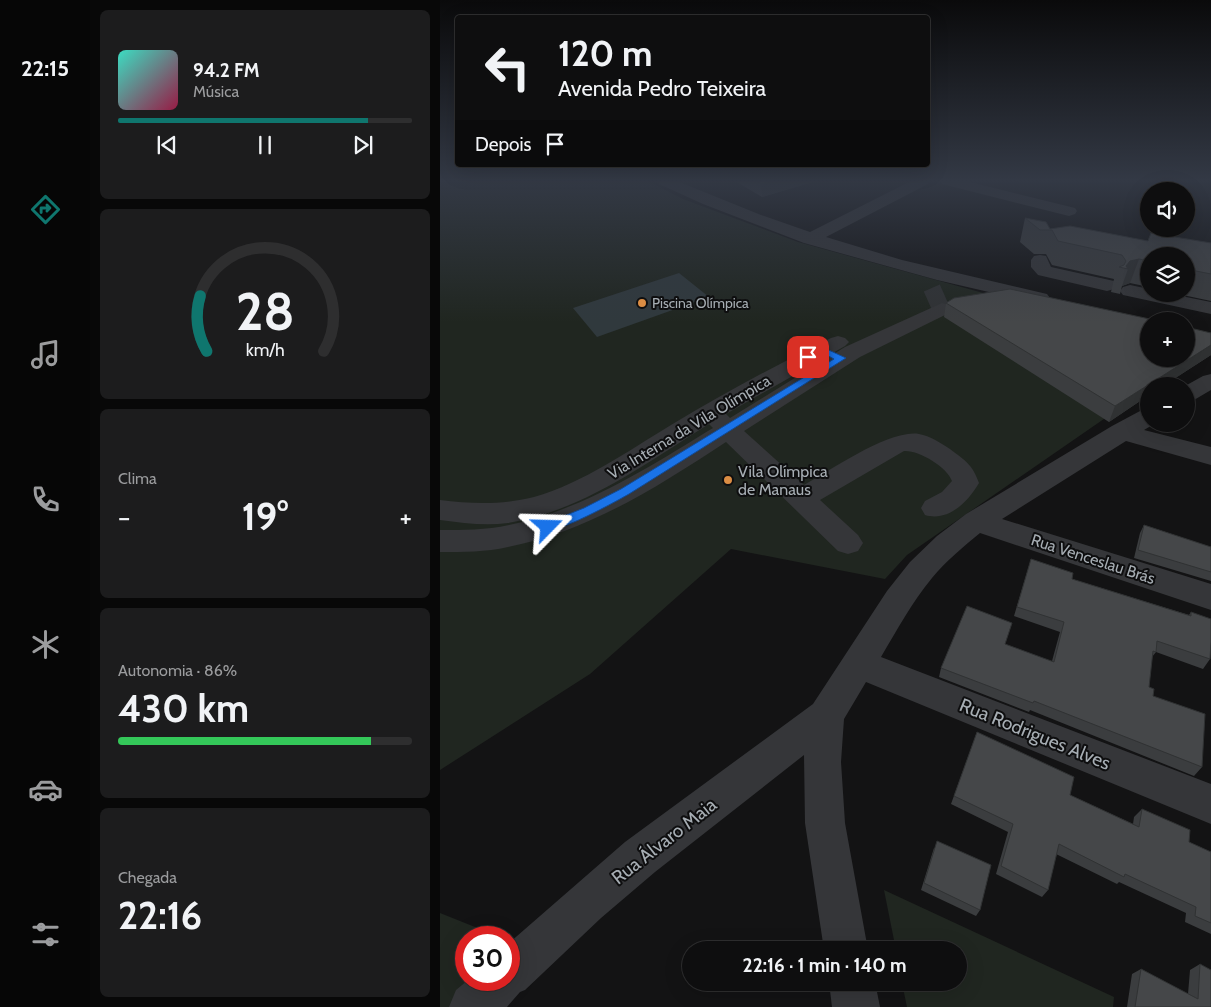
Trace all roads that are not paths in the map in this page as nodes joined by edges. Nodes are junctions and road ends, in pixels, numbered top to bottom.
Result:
1 (782, 228) edge
2 (830, 228) edge
3 (810, 238) junction
4 (1040, 260) dead end
5 (916, 269) junction
6 (1106, 285) dead end
7 (1130, 291) edge
8 (951, 298) junction
9 (1061, 303) edge
10 (1211, 308) edge
11 (1211, 381) edge
12 (1195, 390) edge
13 (720, 421) junction
14 (1140, 421) edge
15 (1121, 432) junction
16 (1211, 456) edge
17 (801, 499) junction
18 (935, 508) dead end
19 (440, 510) edge
20 (976, 521) junction
21 (440, 541) edge
22 (848, 543) dead end
23 (1211, 597) edge
24 (858, 664) junction
25 (826, 716) junction
26 (1211, 804) edge
27 (845, 941) edge
28 (520, 964) edge
29 (490, 991) edge
30 (853, 991) edge
31 (473, 1007) edge
32 (856, 1007) edge

1 - 3 street
2 - 3 street
3 - 5 street
4 - 6 street
5 - 8 street
5 - 8 street
7 - 10 street
8 - 9 street
8 - 13 street, Via Interna da Vila Olímpica
11 - 12 street
13 - 17 street
13 - 19 street, Via Interna da Vila Olímpica
13 - 21 street, Via Interna da Vila Olímpica
14 - 15 street
15 - 16 street
15 - 20 street
17 - 18 street
17 - 22 street
20 - 23 street, Rua Venceslau Brás
20 - 24 street
24 - 25 street
24 - 26 street, Rua Rodrigues Alves
25 - 27 street
25 - 28 street, Rua Álvaro Maia
29 - 31 street
30 - 32 street

